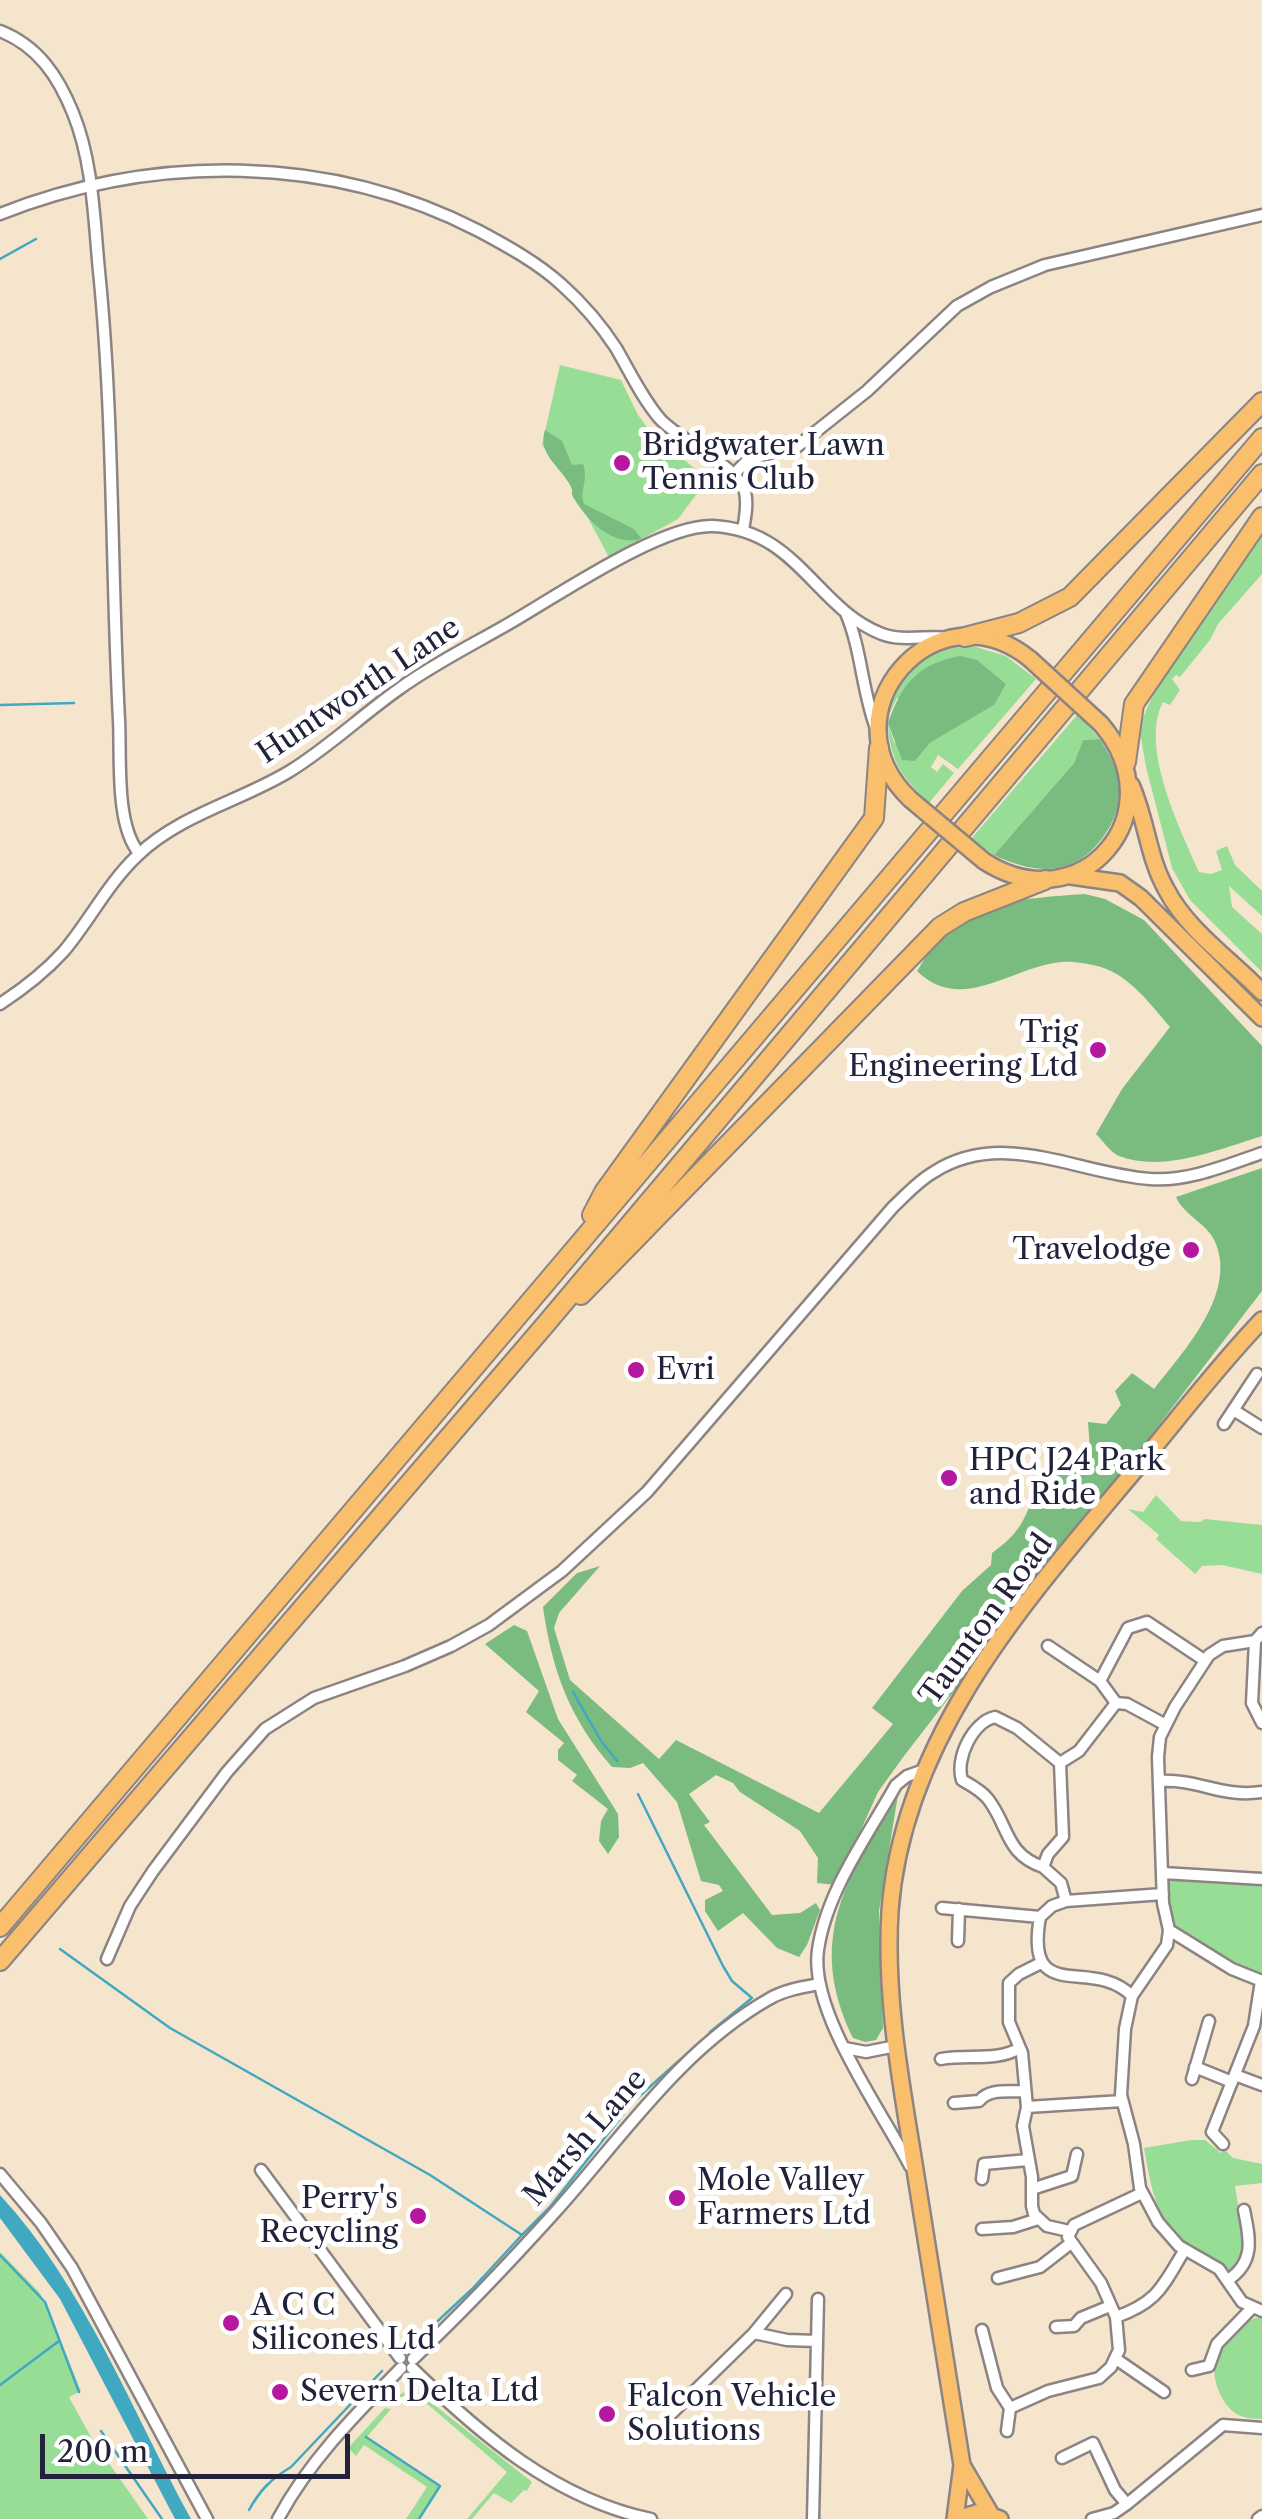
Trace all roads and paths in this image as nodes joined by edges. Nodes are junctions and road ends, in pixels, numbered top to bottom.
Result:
1 (0, 31) edge
2 (90, 186) junction
3 (0, 214) edge
4 (1262, 215) edge
5 (1262, 402) edge
6 (1262, 438) edge
7 (734, 474) junction
8 (1262, 474) edge
9 (1262, 517) edge
10 (743, 530) junction
11 (845, 610) junction
12 (958, 638) junction
13 (878, 740) junction
14 (1128, 772) junction
15 (139, 854) junction
16 (1066, 876) junction
17 (1045, 880) junction
18 (1262, 992) edge
19 (0, 1004) edge
20 (1262, 1018) edge
21 (1262, 1153) edge
22 (572, 1250) junction
23 (1261, 1320) edge
24 (544, 1325) junction
25 (1257, 1374) dead end
26 (1235, 1411) junction
27 (1224, 1424) dead end
28 (1262, 1428) edge
29 (1258, 1637) edge
30 (1048, 1646) dead end
31 (1204, 1660) junction
32 (1100, 1680) junction
33 (1116, 1703) junction
34 (1262, 1723) edge
35 (1164, 1724) junction
36 (1060, 1763) junction
37 (924, 1770) junction
38 (1160, 1781) junction
39 (1262, 1792) edge
40 (1043, 1867) junction
41 (1163, 1873) junction
42 (1262, 1879) edge
43 (1163, 1894) junction
44 (1066, 1901) junction
45 (942, 1908) dead end
46 (960, 1909) junction
47 (1042, 1914) junction
48 (0, 1926) edge
49 (1169, 1930) junction
50 (958, 1941) dead end
51 (107, 1959) dead end
52 (0, 1961) edge
53 (1040, 1963) junction
54 (1262, 1981) edge
55 (820, 1984) junction
56 (1132, 1996) junction
57 (1209, 2021) dead end
58 (896, 2046) junction
59 (845, 2048) junction
60 (1020, 2048) junction
61 (941, 2059) dead end
62 (1233, 2078) junction
63 (1262, 2085) edge
64 (1023, 2092) junction
65 (1122, 2101) junction
66 (954, 2103) dead end
67 (1027, 2107) junction
68 (1223, 2144) dead end
69 (1077, 2154) dead end
70 (1028, 2160) junction
71 (261, 2170) dead end
72 (0, 2174) edge
73 (916, 2177) junction
74 (982, 2178) dead end
75 (1032, 2189) junction
76 (1142, 2194) junction
77 (1244, 2210) dead end
78 (1038, 2218) junction
79 (982, 2229) dead end
80 (1070, 2237) junction
81 (1184, 2251) junction
82 (998, 2278) dead end
83 (1228, 2280) junction
84 (786, 2294) dead end
85 (818, 2300) dead end
86 (1257, 2310) edge
87 (1113, 2312) junction
88 (1056, 2327) dead end
89 (982, 2330) dead end
90 (754, 2333) junction
91 (816, 2341) junction
92 (1116, 2359) junction
93 (406, 2363) junction
94 (1192, 2370) dead end
95 (1164, 2392) dead end
96 (1010, 2408) junction
97 (672, 2413) dead end
98 (1262, 2428) edge
99 (1007, 2431) dead end
100 (1062, 2458) dead end
101 (962, 2465) junction
102 (1127, 2504) junction
103 (995, 2516) edge
104 (207, 2519) edge
105 (278, 2519) edge
106 (651, 2519) edge
107 (813, 2519) edge
108 (956, 2519) edge
109 (1092, 2519) edge

1 - 2 street
2 - 3 street
2 - 7 street
2 - 15 street
4 - 7 street
5 - 12 highway
6 - 22 highway
7 - 10 street
8 - 24 highway
9 - 14 highway
10 - 11 street, Huntworth Lane
10 - 15 street, Huntworth Lane
11 - 12 street, Huntworth Lane
11 - 13 street
12 - 13 main road
12 - 14 main road, bridge
13 - 17 main road, bridge
13 - 22 highway
14 - 16 main road
14 - 18 main road
15 - 19 street, Huntworth Lane
16 - 17 main road
16 - 20 main road
17 - 24 highway
21 - 51 street
22 - 48 highway
23 - 37 main road, Taunton Road
24 - 52 highway
25 - 26 street
26 - 27 street
26 - 28 street
29 - 31 street
29 - 34 street
30 - 32 street
31 - 32 street
31 - 35 street
32 - 33 street
33 - 35 street
33 - 36 street
35 - 38 street
36 - 40 street
36 - 40 street
37 - 55 street, Taunton Road
37 - 58 main road, Taunton Road
38 - 39 street
38 - 41 street
40 - 44 street
41 - 42 street
41 - 43 street
43 - 44 street
43 - 49 street
44 - 47 street
45 - 46 street
46 - 47 street
46 - 50 street
47 - 53 street
49 - 54 street
49 - 56 street
53 - 56 street
53 - 60 street
54 - 62 street
55 - 59 street, Taunton Road
55 - 93 street, Marsh Lane
56 - 65 street
57 - 62 street
58 - 59 street
58 - 73 main road, Taunton Road
59 - 73 street, Taunton Road
60 - 61 street
60 - 64 street
62 - 63 street
62 - 68 street
64 - 66 street
64 - 67 street
65 - 67 street
65 - 76 street
67 - 70 street
69 - 75 street
70 - 74 street
70 - 75 street
71 - 93 street
72 - 104 street
73 - 101 main road, Taunton Road
75 - 78 street
76 - 80 street
76 - 81 street
77 - 83 street
78 - 79 street
78 - 80 street
80 - 82 street
80 - 87 street
81 - 83 street
81 - 87 street
83 - 86 street
84 - 90 street
85 - 91 street
86 - 94 street
87 - 88 street
87 - 92 street
89 - 96 street
90 - 91 street
90 - 97 street
91 - 107 street
92 - 95 street
92 - 96 street
93 - 105 street, Marsh Lane
93 - 106 street
96 - 99 street
98 - 102 street
100 - 102 street
101 - 103 main road, Taunton Road
101 - 108 main road, Taunton Road
102 - 109 street
103 - 108 main road

